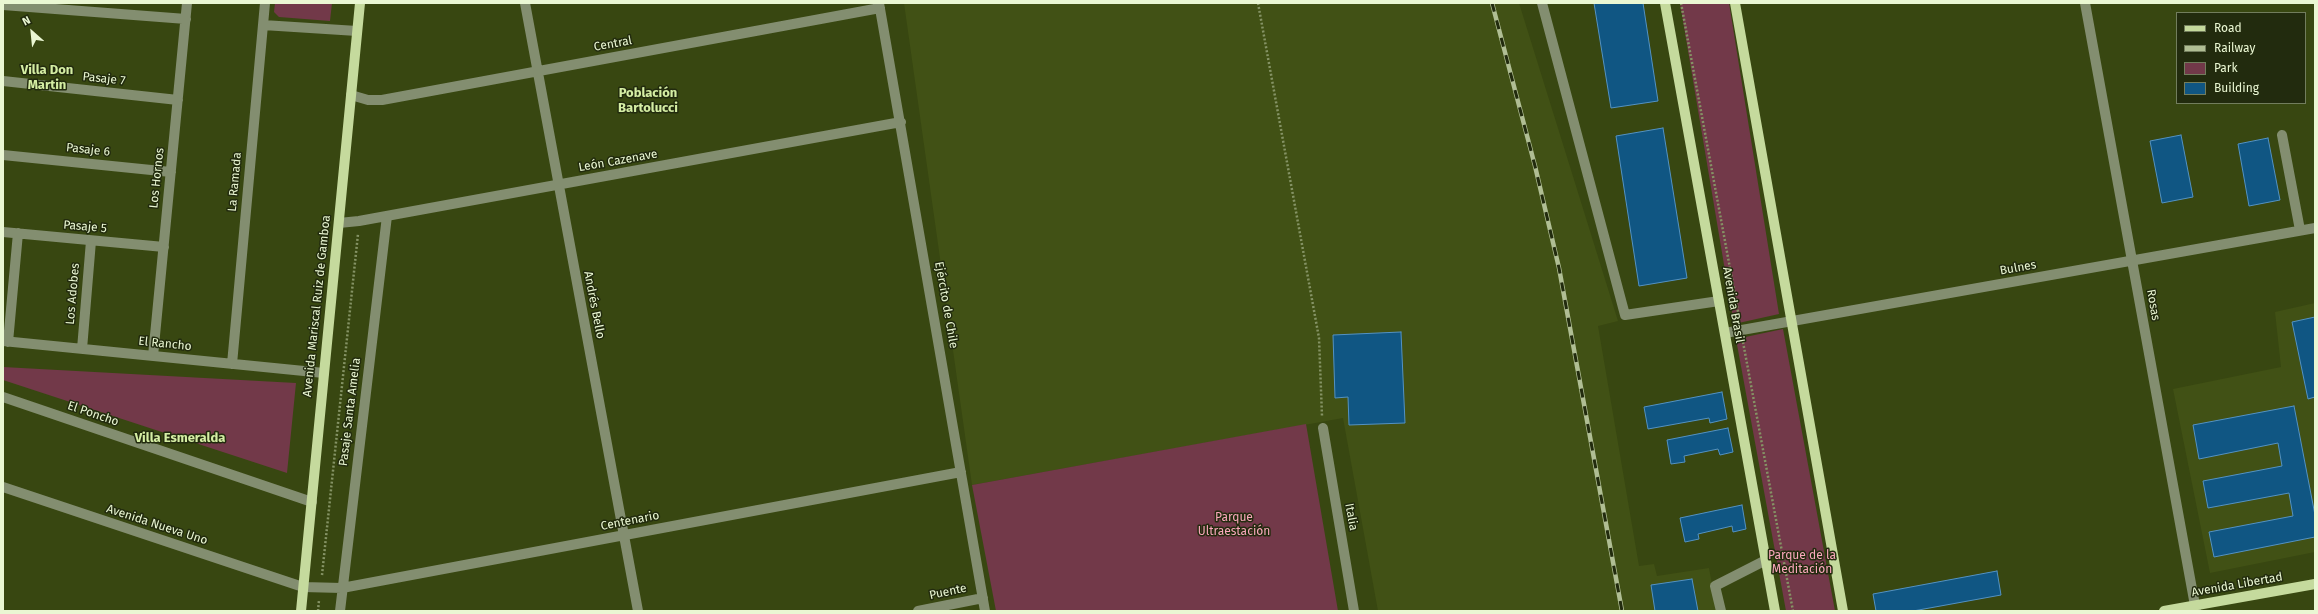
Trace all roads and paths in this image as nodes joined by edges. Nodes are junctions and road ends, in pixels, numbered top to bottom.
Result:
1 (187, 3) edge
2 (265, 3) edge
3 (360, 3) edge
4 (525, 3) edge
5 (1258, 3) edge
6 (1542, 3) edge
7 (1665, 3) edge
8 (1682, 3) edge
9 (1735, 3) edge
10 (2085, 3) edge
11 (3, 5) edge
12 (879, 5) edge
13 (186, 19) junction
14 (263, 25) junction
15 (357, 31) junction
16 (537, 71) junction
17 (3, 81) edge
18 (351, 95) junction
19 (178, 100) junction
20 (901, 122) junction
21 (2282, 135) dead end
22 (3, 155) edge
23 (171, 172) junction
24 (559, 185) junction
25 (387, 216) junction
26 (359, 221) junction
27 (339, 223) junction
28 (2315, 228) edge
29 (2300, 230) junction
30 (3, 232) edge
31 (18, 233) junction
32 (91, 240) junction
33 (164, 247) junction
34 (2132, 260) junction
35 (1719, 301) junction
36 (1792, 321) junction
37 (1741, 330) junction
38 (1725, 333) junction
39 (6, 342) edge
40 (82, 349) junction
41 (153, 356) junction
42 (232, 364) junction
43 (324, 373) junction
44 (3, 397) edge
45 (1323, 428) joint
46 (961, 472) junction
47 (3, 487) edge
48 (312, 502) junction
49 (624, 536) junction
50 (1766, 560) junction
51 (2315, 584) edge
52 (320, 586) junction
53 (303, 587) junction
54 (342, 588) junction
55 (983, 598) junction
56 (2196, 608) edge
57 (301, 611) edge
58 (318, 611) edge
59 (340, 611) edge
60 (638, 611) edge
61 (918, 611) edge
62 (985, 611) edge
63 (1354, 611) edge
64 (1721, 611) edge
65 (1775, 611) edge
66 (1793, 611) edge
67 (1843, 611) edge
68 (2164, 611) edge

1 - 13 street, Los Hornos
2 - 14 street, La Ramada
3 - 15 main road, Avenida Mariscal Ruiz de Gamboa
4 - 16 street, Andrés Bello
5 - 45 path
6 - 35 street
7 - 35 main road, Avenida Brasil
8 - 37 path
9 - 36 main road
10 - 34 street, Rosas
11 - 13 street
12 - 16 street, Central
12 - 20 street, Ejército de Chile
13 - 19 street, Los Hornos
14 - 15 street
14 - 42 street, La Ramada
15 - 18 main road, Avenida Mariscal Ruiz de Gamboa
16 - 18 street, Central
16 - 24 street, Andrés Bello
17 - 19 street, Pasaje 7
18 - 27 main road, Avenida Mariscal Ruiz de Gamboa
19 - 23 street, Los Hornos
20 - 24 street, León Cazenave
20 - 46 street, Ejército de Chile
21 - 29 street
22 - 23 street, Pasaje 6
23 - 33 street, Los Hornos
24 - 25 street, León Cazenave
24 - 49 street, Andrés Bello
25 - 26 street, León Cazenave
25 - 54 street, Pasaje Santa Amelia
26 - 27 street, León Cazenave
26 - 52 path
27 - 43 main road, Avenida Mariscal Ruiz de Gamboa
28 - 29 street, Bulnes
29 - 34 street, Bulnes
30 - 31 street, Pasaje 5
31 - 32 street, Pasaje 5
31 - 39 street
32 - 33 street, Pasaje 5
32 - 40 street, Los Adobes
33 - 41 street, Los Hornos
34 - 36 street, Bulnes
34 - 56 street, Rosas
35 - 38 main road, Avenida Brasil
36 - 37 street, Bulnes
36 - 67 main road
37 - 38 street, Bulnes
37 - 66 path
38 - 50 main road, Avenida Brasil
39 - 40 street, El Rancho
40 - 41 street, El Rancho
41 - 42 street, El Rancho
42 - 43 street, El Rancho
43 - 48 main road, Avenida Mariscal Ruiz de Gamboa
44 - 48 street, El Poncho
45 - 63 street, Italia
46 - 49 street, Centenario
46 - 55 street, Ejército de Chile
47 - 53 street, Avenida Nueva Uno
48 - 53 main road, Avenida Mariscal Ruiz de Gamboa
49 - 54 street, Centenario
49 - 60 street, Andrés Bello
50 - 64 street
50 - 65 main road, Avenida Brasil
51 - 56 main road, Avenida Libertad
52 - 53 street, Centenario
52 - 54 street, Centenario
52 - 58 path
53 - 57 main road, Avenida Mariscal Ruiz de Gamboa
54 - 59 street, Pasaje Santa Amelia
55 - 61 street, Puente
55 - 62 street, Ejército de Chile
56 - 68 main road, Avenida Libertad

